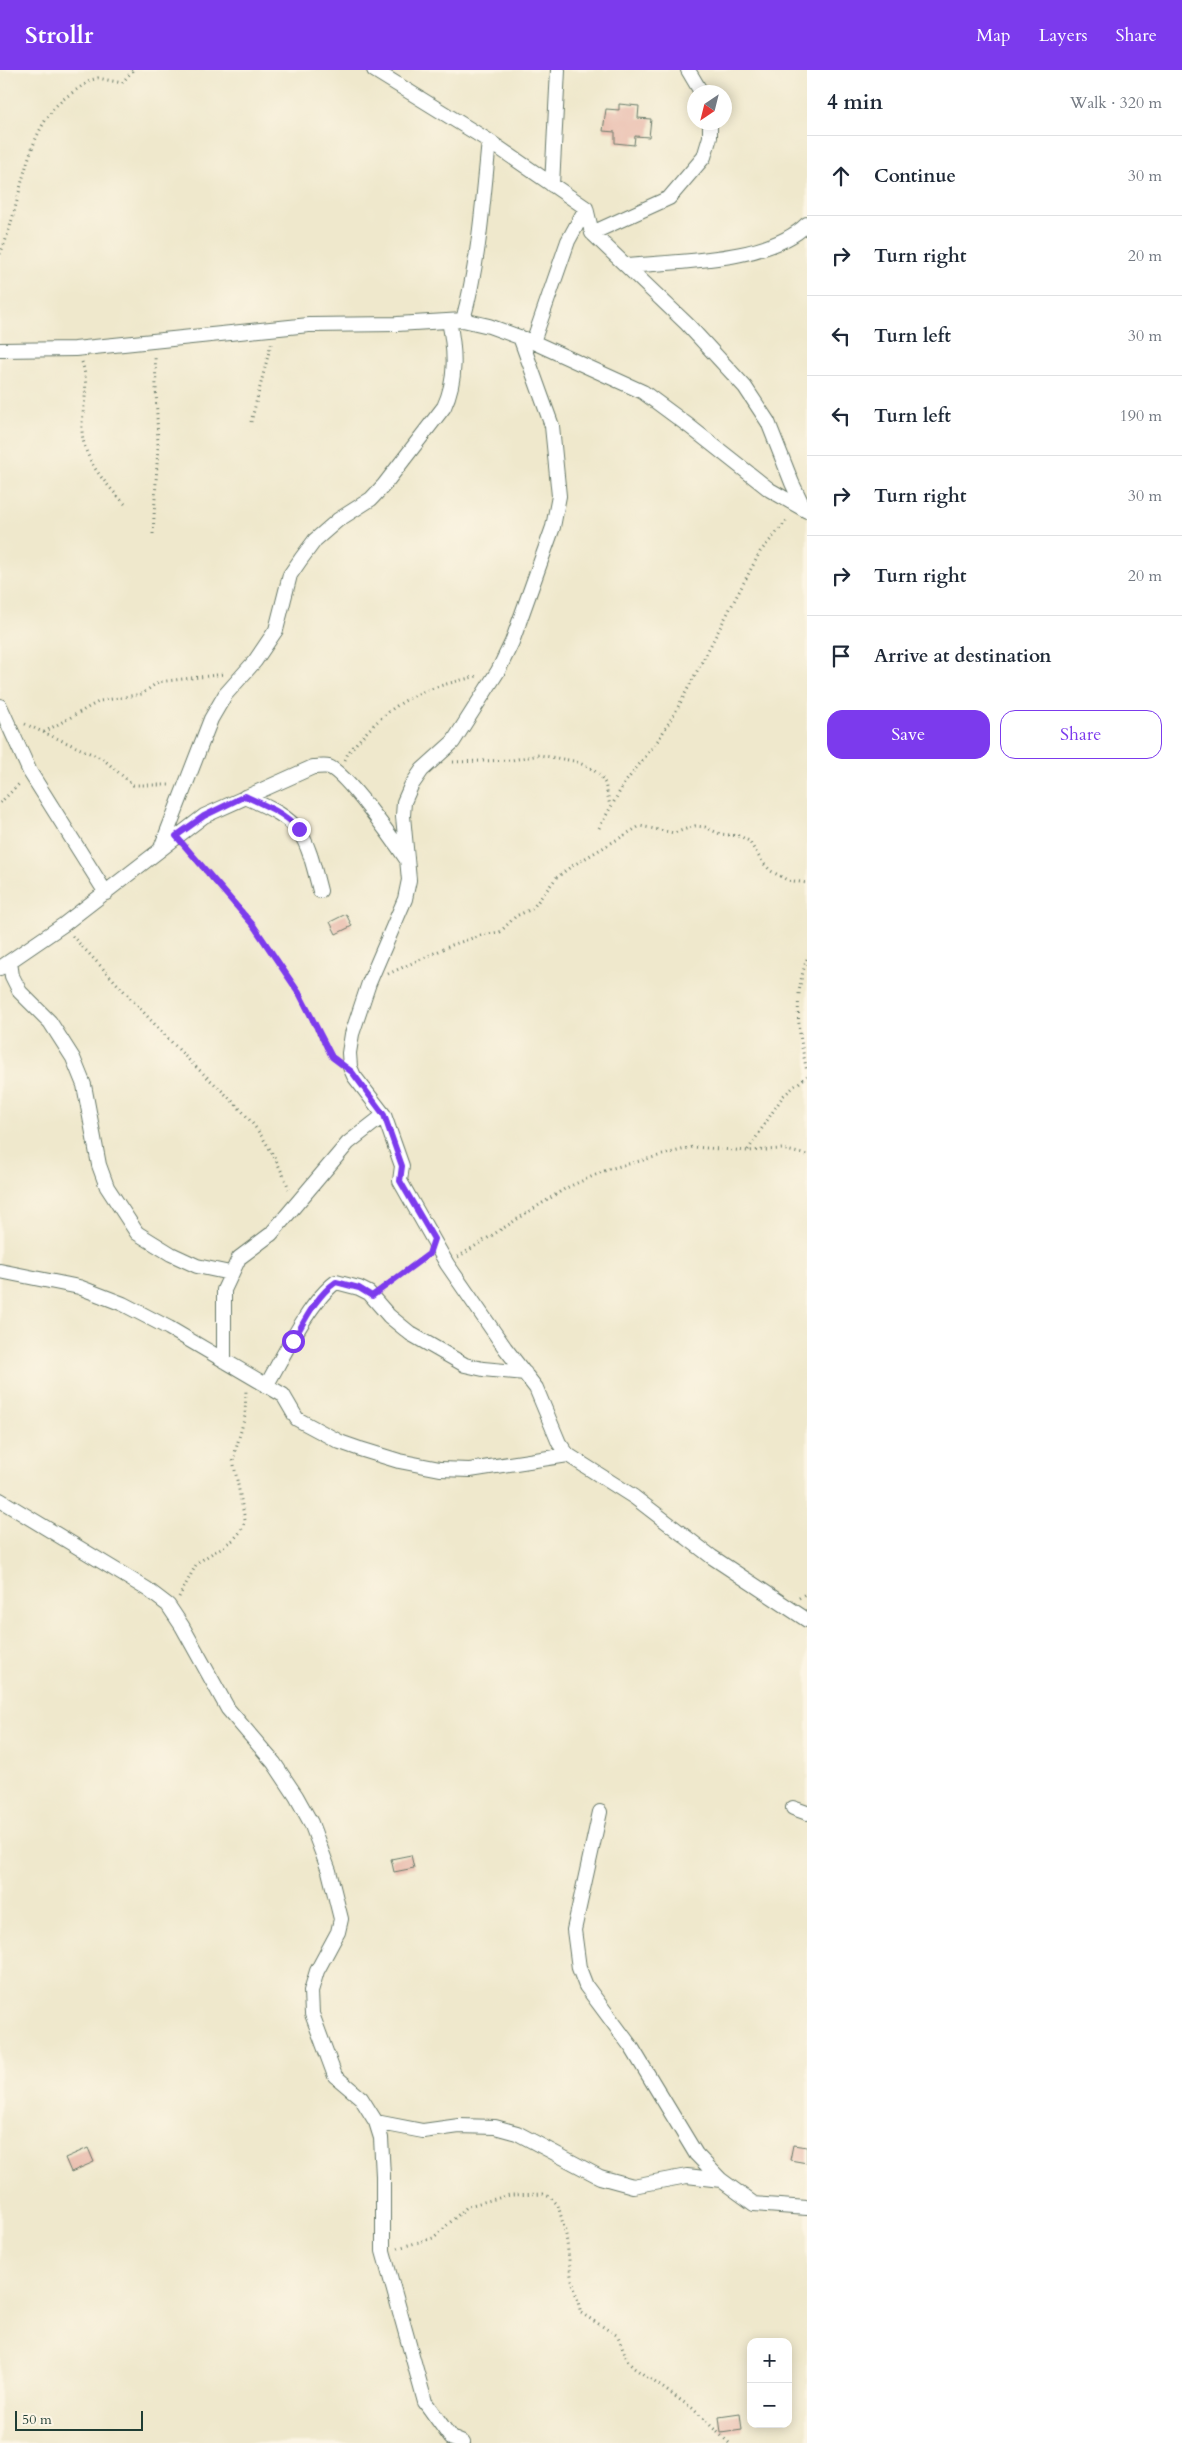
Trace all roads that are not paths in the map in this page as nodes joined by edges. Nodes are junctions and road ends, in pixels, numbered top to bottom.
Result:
1 (374, 70) edge
2 (558, 70) edge
3 (688, 70) edge
4 (697, 85) edge
5 (710, 130) edge
6 (489, 141) junction
7 (552, 185) junction
8 (586, 208) junction
9 (807, 224) edge
10 (592, 233) junction
11 (628, 266) junction
12 (463, 320) junction
13 (449, 321) junction
14 (527, 339) junction
15 (0, 350) edge
16 (805, 509) edge
17 (1, 709) edge
18 (245, 796) junction
19 (161, 848) junction
20 (408, 862) junction
21 (320, 891) dead end
22 (106, 894) junction
23 (5, 965) edge
24 (384, 1115) junction
25 (0, 1271) edge
26 (230, 1273) junction
27 (224, 1361) junction
28 (525, 1373) junction
29 (266, 1386) junction
30 (568, 1455) junction
31 (0, 1500) edge
32 (807, 1620) edge
33 (793, 1808) dead end
34 (600, 1812) dead end
35 (807, 1813) edge
36 (376, 2122) junction
37 (721, 2180) junction
38 (807, 2208) edge
39 (463, 2443) edge

1 - 6 street
2 - 7 street
3 - 4 street
5 - 10 street
6 - 7 street
6 - 12 street
7 - 8 street
8 - 10 street
8 - 14 street
9 - 11 street
10 - 11 street
11 - 16 street
12 - 13 street
12 - 14 street
13 - 15 street
13 - 19 street
14 - 16 street
14 - 20 street
17 - 22 street
18 - 19 street
18 - 20 street
18 - 21 street
19 - 22 street
20 - 24 street
22 - 23 street
23 - 26 street
24 - 26 street
24 - 28 street
25 - 27 street
26 - 27 street
27 - 29 street
28 - 29 street
28 - 30 street
29 - 30 street
30 - 32 street
31 - 36 street
33 - 35 street
34 - 37 street
36 - 37 street
36 - 39 street
37 - 38 street

